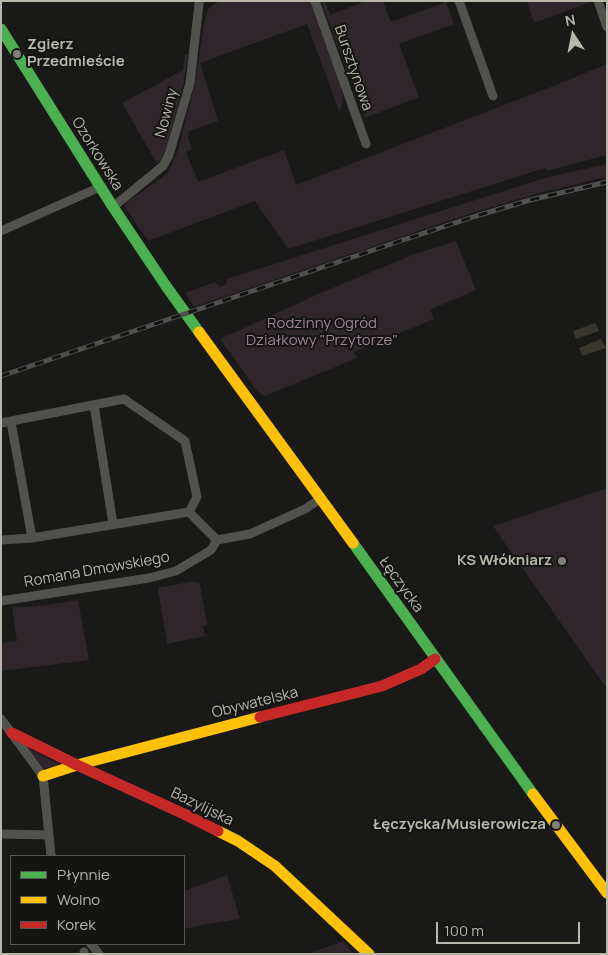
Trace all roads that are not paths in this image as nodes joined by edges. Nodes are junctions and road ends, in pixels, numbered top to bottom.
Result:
1 (315, 1) edge
2 (459, 1) edge
3 (598, 1) edge
4 (202, 2) edge
5 (607, 27) edge
6 (1, 29) edge
7 (493, 96) dead end
8 (366, 144) dead end
9 (100, 187) junction
10 (113, 207) junction
11 (1, 231) edge
12 (171, 294) joint
13 (94, 406) junction
14 (11, 422) junction
15 (1, 424) edge
16 (320, 499) junction
17 (189, 512) junction
18 (113, 524) junction
19 (32, 538) junction
20 (1, 540) edge
21 (217, 540) junction
22 (1, 601) edge
23 (435, 658) junction
24 (1, 719) edge
25 (12, 733) junction
26 (77, 765) junction
27 (43, 776) junction
28 (1, 834) edge
29 (49, 836) junction
30 (51, 855) edge
31 (607, 893) edge
32 (368, 954) edge

1 - 8 street, Bursztynowa
2 - 7 street
3 - 5 street
4 - 10 street, Nowiny
6 - 9 main road, Ozorkowska
9 - 10 main road, Ozorkowska
9 - 11 street
10 - 12 main road, Ozorkowska
12 - 16 main road, Łęczycka
13 - 14 street
13 - 17 street
13 - 18 street
14 - 15 street
14 - 19 street
16 - 21 street
16 - 23 main road, Łęczycka
17 - 18 street
17 - 21 street
18 - 19 street
19 - 20 street
21 - 22 street, Romana Dmowskiego
23 - 26 main road, Obywatelska
23 - 31 main road, Łęczycka
24 - 25 street, Bazylijska
25 - 26 main road, Bazylijska
25 - 27 street
26 - 27 main road, Obywatelska
26 - 32 main road, Bazylijska
27 - 29 street
28 - 29 street
29 - 30 street

